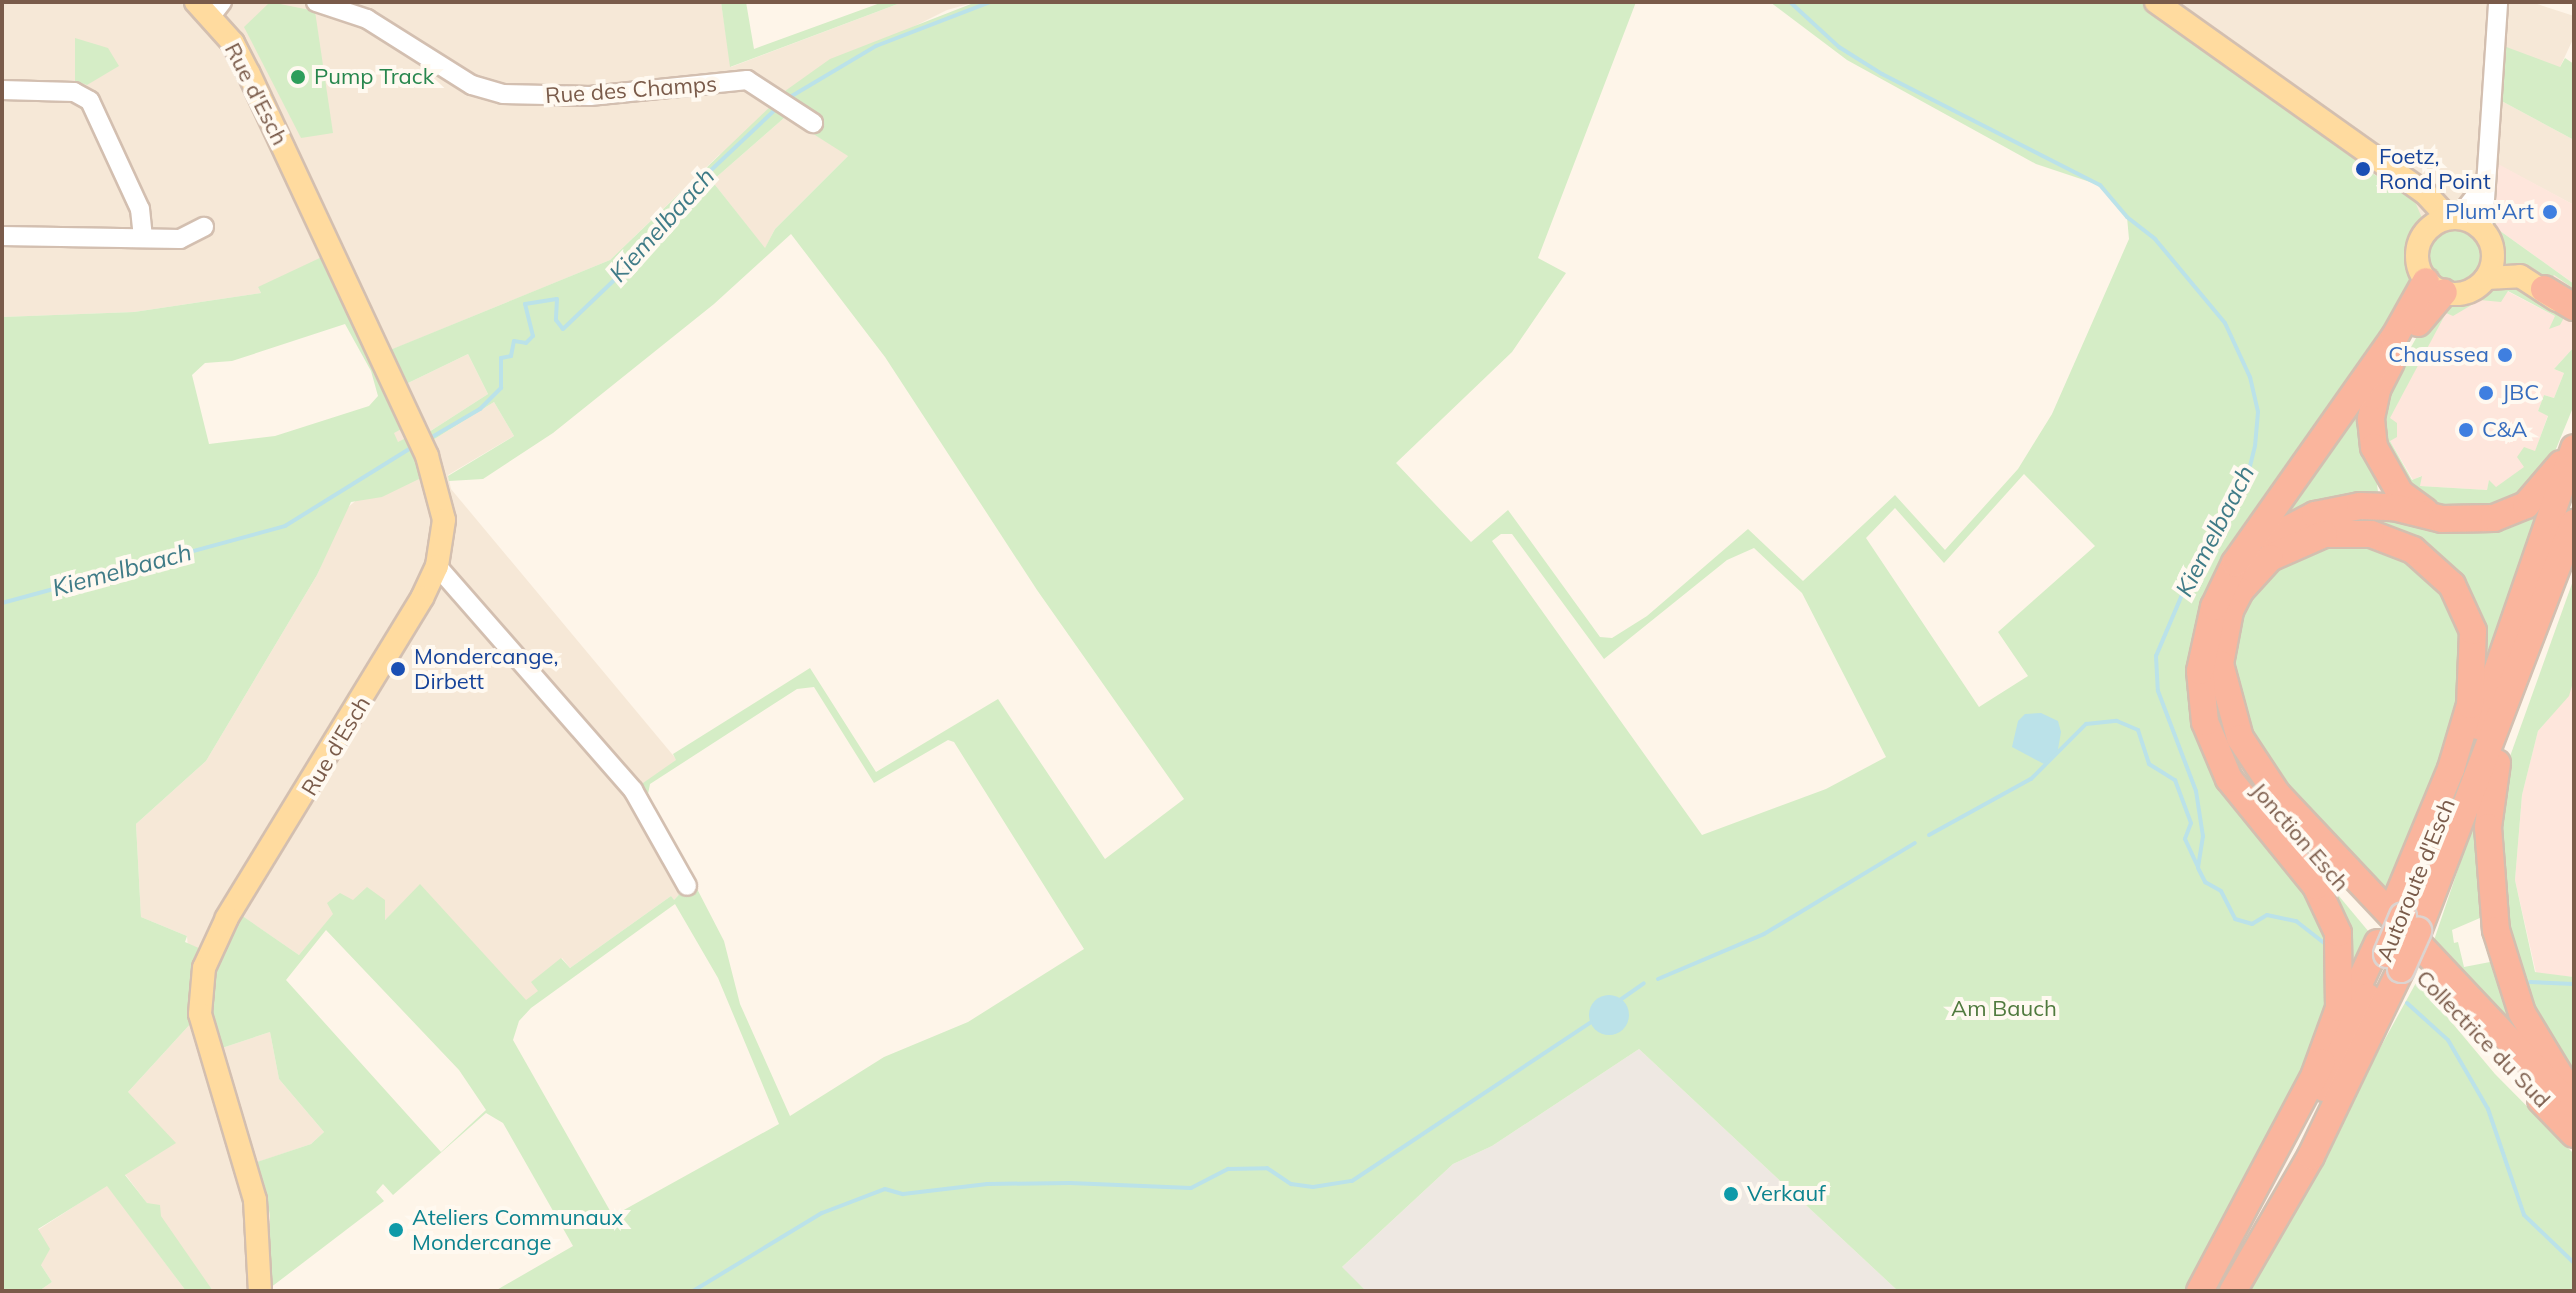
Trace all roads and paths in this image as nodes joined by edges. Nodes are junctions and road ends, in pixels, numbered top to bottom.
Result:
1 (316, 2) edge
2 (2156, 2) edge
3 (2498, 2) edge
4 (210, 7) edge
5 (2, 90) edge
6 (813, 123) dead end
7 (2409, 182) junction
8 (2484, 185) junction
9 (2453, 218) junction
10 (204, 227) dead end
11 (2427, 230) junction
12 (2, 236) edge
13 (143, 238) junction
14 (2488, 240) junction
15 (2486, 278) junction
16 (2435, 287) junction
17 (2544, 289) joint
18 (2574, 297) edge
19 (2574, 310) edge
20 (2574, 439) edge
21 (2574, 448) edge
22 (2442, 519) junction
23 (2574, 523) edge
24 (437, 566) junction
25 (2222, 590) junction
26 (2203, 654) junction
27 (2507, 707) junction
28 (687, 886) dead end
29 (2361, 908) joint
30 (2405, 918) junction
31 (2389, 955) junction
32 (2315, 1074) junction
33 (2574, 1095) edge
34 (2574, 1109) edge
35 (2574, 1134) edge
36 (260, 1291) edge
37 (2200, 1291) edge
38 (2210, 1291) edge
39 (2233, 1291) edge

1 - 6 street, Rue des Champs
2 - 7 main road
3 - 8 street
4 - 24 main road, Rue d'Esch
5 - 13 street
7 - 9 main road
7 - 11 main road
8 - 9 street
8 - 14 street
9 - 11 main road
9 - 14 main road
10 - 13 street
11 - 16 main road
12 - 13 street
14 - 15 main road
14 - 18 main road
15 - 16 main road
15 - 17 main road
16 - 22 highway
16 - 25 highway
17 - 19 highway
20 - 22 highway
21 - 30 highway, Autoroute d'Esch
22 - 25 highway
23 - 27 highway, Autoroute d'Esch
24 - 28 street
24 - 36 main road, Rue d'Esch
25 - 26 highway
26 - 29 highway, Jonction Esch
26 - 32 highway
27 - 30 highway, Autoroute d'Esch
27 - 33 highway
29 - 35 highway, Collectrice du Sud
30 - 31 highway, Autoroute d'Esch, bridge
30 - 34 highway
31 - 32 highway
31 - 38 highway, Autoroute d'Esch
31 - 39 highway, Autoroute d'Esch
32 - 37 highway

